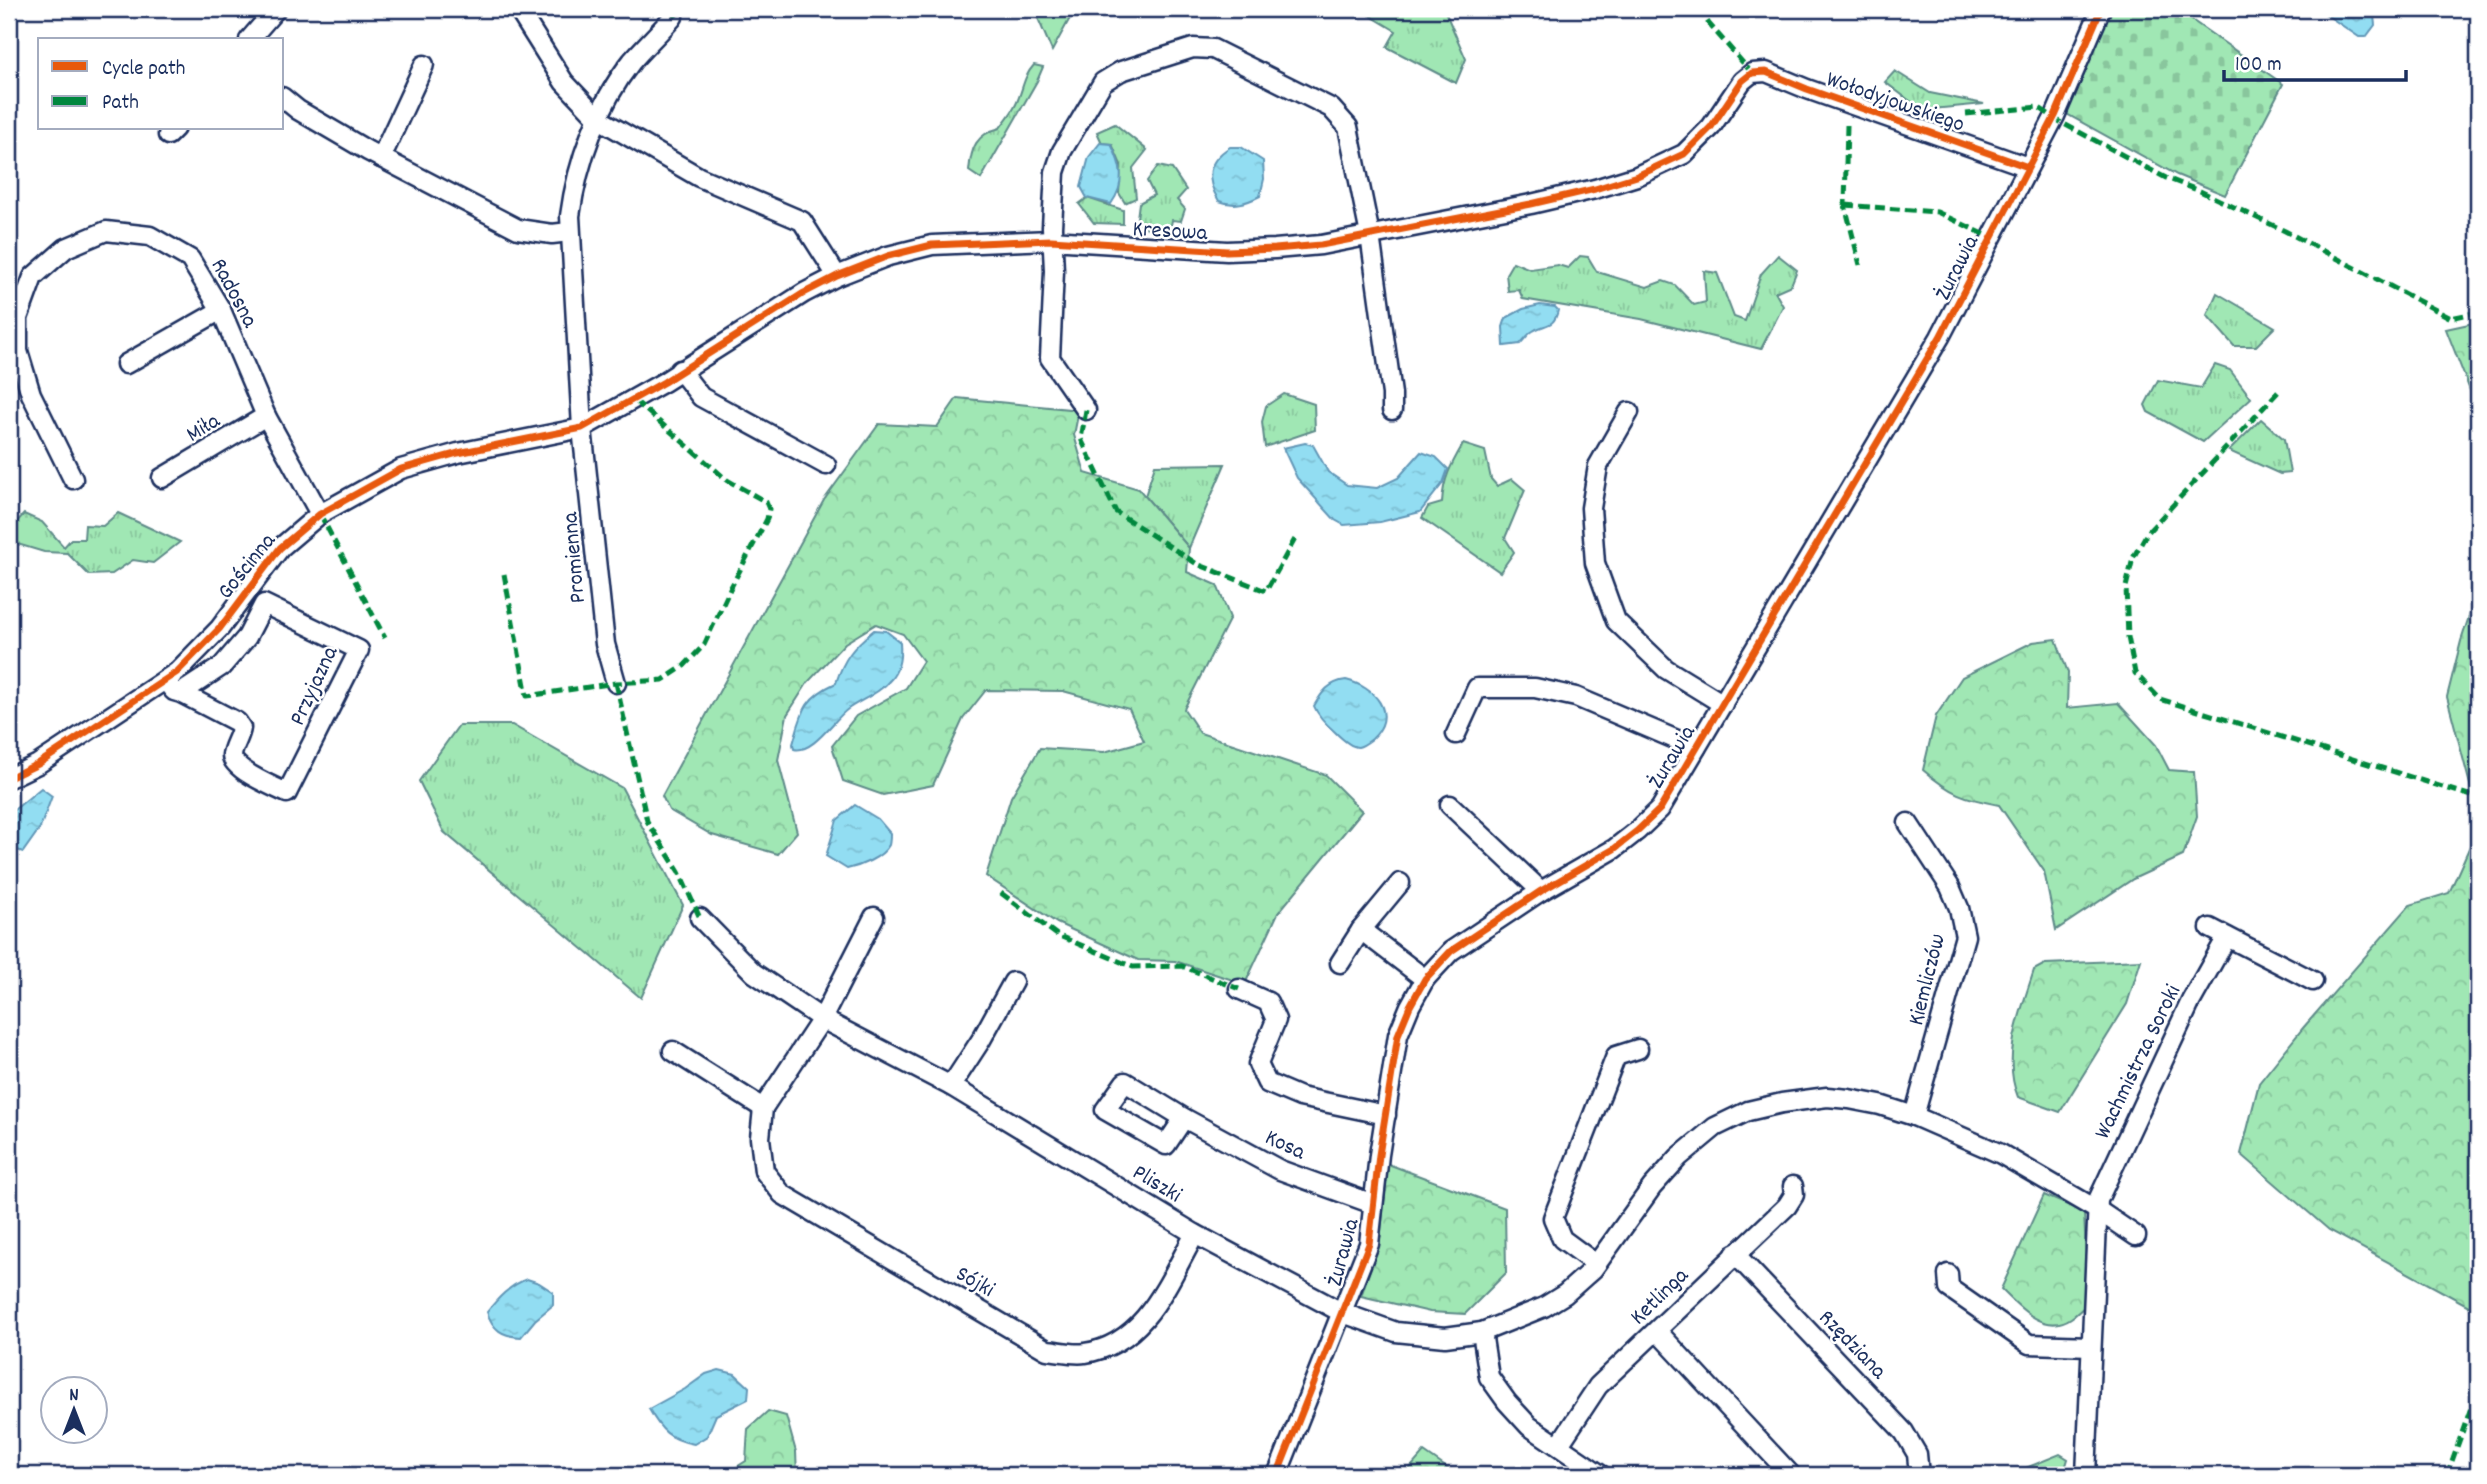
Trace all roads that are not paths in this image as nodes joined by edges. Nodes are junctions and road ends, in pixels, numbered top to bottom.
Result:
1 (276, 9) edge
2 (518, 9) edge
3 (2101, 9) edge
4 (673, 18) dead end
5 (251, 38) edge
6 (424, 65) dead end
7 (1752, 72) joint
8 (284, 99) edge
9 (600, 119) junction
10 (381, 158) junction
11 (2028, 167) junction
12 (569, 232) junction
13 (1370, 235) junction
14 (1051, 240) junction
15 (837, 276) junction
16 (221, 310) junction
17 (126, 364) dead end
18 (680, 370) junction
19 (1086, 410) dead end
20 (1392, 410) dead end
21 (1629, 412) dead end
22 (266, 416) junction
23 (582, 428) junction
24 (827, 465) dead end
25 (162, 478) dead end
26 (73, 480) dead end
27 (320, 514) junction
28 (165, 680) junction
29 (615, 683) dead end
30 (181, 693) junction
31 (1723, 704) junction
32 (1455, 734) dead end
33 (1696, 748) junction
34 (9, 778) edge
35 (1450, 805) dead end
36 (1908, 823) dead end
37 (1400, 883) dead end
38 (1541, 891) junction
39 (874, 917) dead end
40 (700, 918) dead end
41 (2210, 928) dead end
42 (1362, 930) junction
43 (2227, 937) junction
44 (1339, 963) dead end
45 (1425, 979) junction
46 (2313, 981) dead end
47 (1013, 982) dead end
48 (1239, 989) dead end
49 (822, 1019) junction
50 (1638, 1049) dead end
51 (673, 1051) dead end
52 (951, 1086) junction
53 (763, 1108) junction
54 (1386, 1115) junction
55 (1914, 1116) junction
56 (1184, 1118) dead end
57 (1793, 1186) dead end
58 (1373, 1204) junction
59 (2099, 1211) junction
60 (1195, 1234) junction
61 (2136, 1236) dead end
62 (1735, 1254) junction
63 (1596, 1264) junction
64 (1948, 1274) dead end
65 (1343, 1314) junction
66 (1657, 1331) junction
67 (1482, 1332) junction
68 (2091, 1346) junction
69 (1559, 1445) junction
70 (1278, 1475) edge
71 (1601, 1475) edge
72 (1791, 1475) edge
73 (1919, 1475) edge
74 (2086, 1475) edge

1 - 5 street
2 - 9 street
3 - 11 street, Żurawia
4 - 9 street, Promienna
6 - 10 street
7 - 11 street, Wołodyjowskiego
7 - 13 street, Kresowa
8 - 10 street
9 - 12 street, Promienna
9 - 15 street
10 - 12 street
11 - 31 street, Żurawia
12 - 23 street, Promienna
13 - 14 street, Kresowa
13 - 14 street
13 - 20 street
14 - 15 street, Kresowa
14 - 19 street
15 - 18 street, Kresowa
16 - 17 street
16 - 22 street, Radosna
16 - 26 street, Radosna
18 - 23 street, Kresowa
18 - 24 street
21 - 31 street
22 - 25 street, Miła
22 - 27 street, Radosna
23 - 27 street, Gościnna
23 - 29 street, Promienna
27 - 28 street, Gościnna
28 - 30 street, Przyjazna
28 - 34 street, Gościnna
30 - 30 street, Przyjazna
31 - 33 street, Żurawia
32 - 33 street, Żurawia
33 - 38 street, Żurawia
35 - 38 street
36 - 55 street, Kiemliczów
37 - 42 street
38 - 45 street, Żurawia
39 - 49 street, Sójki
40 - 49 street, Pliszki
41 - 43 street
42 - 44 street
42 - 45 street
43 - 46 street
43 - 59 street, Wachmistrza Soroki
45 - 54 street, Żurawia
47 - 52 street
48 - 54 street
49 - 52 street, Pliszki
49 - 53 street, Sójki
50 - 63 street
51 - 53 street
52 - 60 street, Pliszki
53 - 60 street, Sójki
54 - 58 street, Żurawia
55 - 59 street, Pliszki
55 - 63 street, Pliszki
56 - 58 street, Kosa
57 - 62 street, Ketlinga
58 - 65 street, Żurawia
59 - 61 street, Pliszki
59 - 68 street
60 - 65 street, Pliszki
62 - 66 street, Ketlinga
62 - 73 street, Rzędziana
63 - 67 street, Pliszki
64 - 68 street
65 - 67 street, Pliszki
65 - 70 street, Żurawia
66 - 69 street, Ketlinga
66 - 72 street
67 - 69 street
68 - 74 street
69 - 71 street

